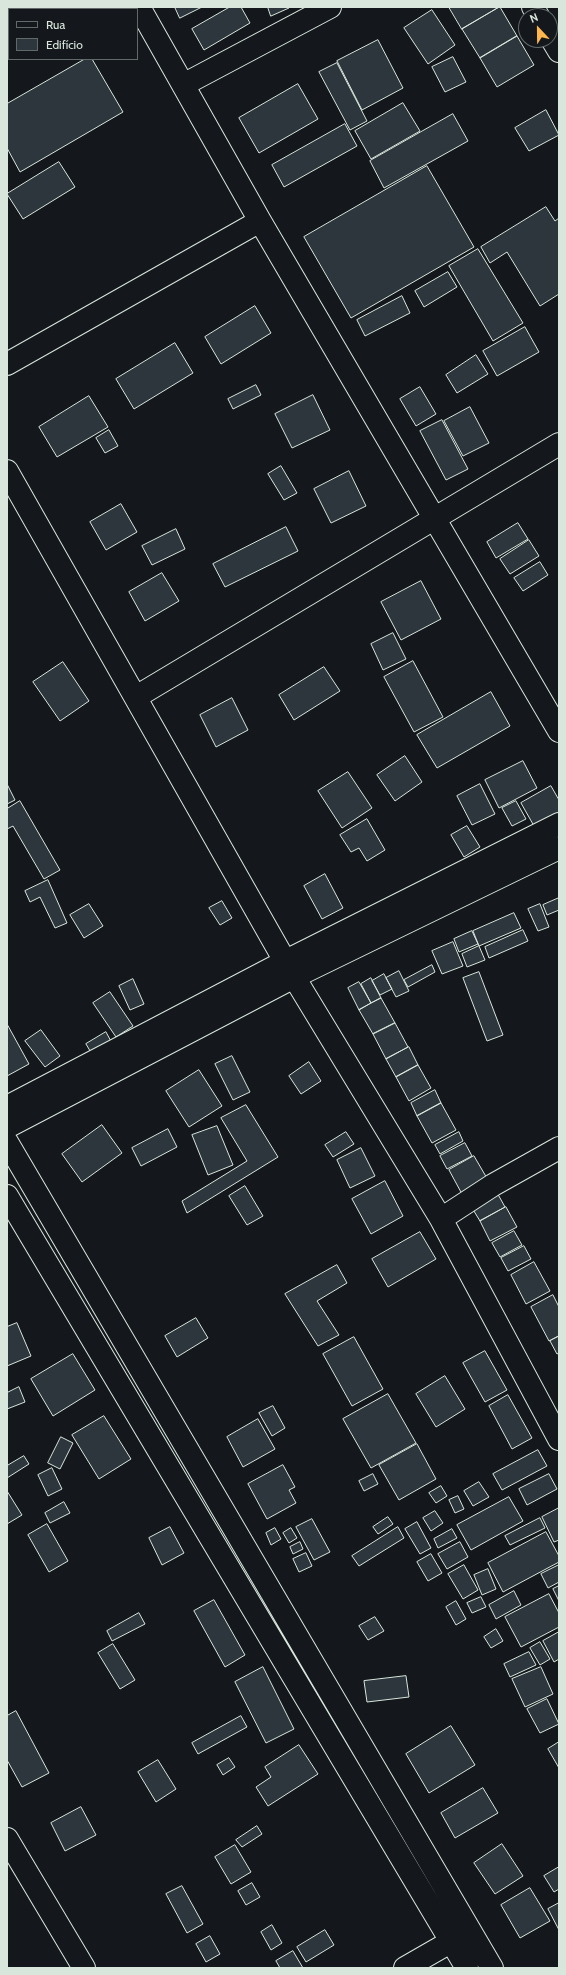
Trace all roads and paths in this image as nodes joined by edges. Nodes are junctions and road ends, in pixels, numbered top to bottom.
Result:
1 (139, 7) edge
2 (330, 7) edge
3 (183, 85) junction
4 (260, 221) junction
5 (7, 364) edge
6 (559, 444) edge
7 (7, 471) edge
8 (433, 519) junction
9 (136, 697) junction
10 (559, 731) edge
11 (559, 824) edge
12 (559, 848) edge
13 (290, 969) junction
14 (7, 1107) edge
15 (7, 1128) edge
16 (7, 1142) edge
17 (559, 1148) edge
18 (7, 1196) edge
19 (441, 1219) junction
20 (559, 1439) edge
21 (7, 1839) edge
22 (452, 1941) junction
23 (84, 1968) edge
24 (405, 1968) edge
25 (467, 1968) edge
26 (492, 1968) edge

1 - 3 street
2 - 3 street
3 - 4 street
4 - 5 street
4 - 8 street
6 - 8 street
7 - 9 street
8 - 9 street
8 - 10 street
9 - 13 street
11 - 13 street
12 - 13 street
13 - 14 street
13 - 15 street
13 - 19 street
16 - 26 street
17 - 19 street
18 - 22 street
19 - 20 street
21 - 23 street
22 - 24 street
22 - 25 street

